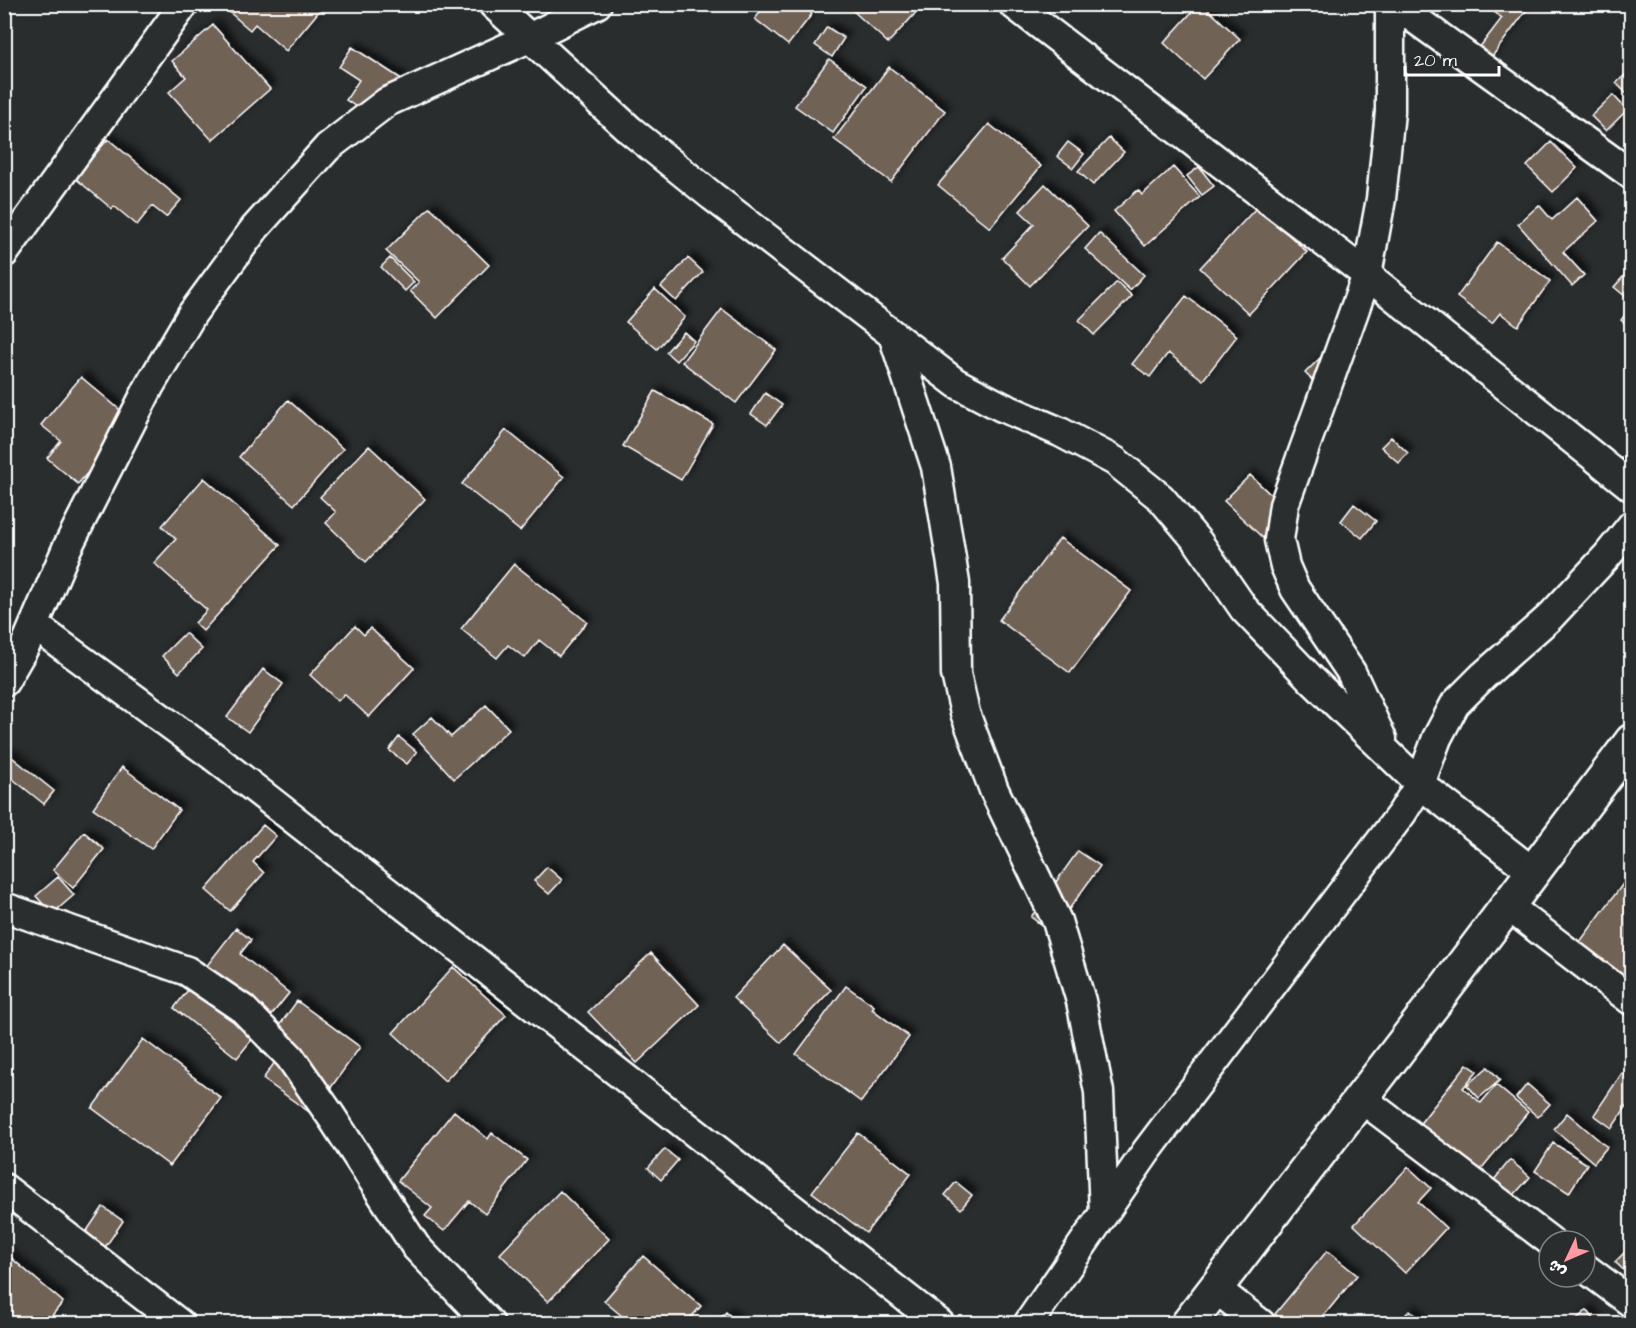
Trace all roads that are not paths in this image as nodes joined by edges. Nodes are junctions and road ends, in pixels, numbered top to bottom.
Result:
1 (184, 4) edge
2 (493, 4) edge
3 (597, 4) edge
4 (1013, 4) edge
5 (1392, 4) edge
6 (529, 38) junction
7 (1632, 175) edge
8 (4, 253) edge
9 (1367, 275) junction
10 (893, 335) junction
11 (1632, 487) edge
12 (1632, 525) edge
13 (34, 625) junction
14 (4, 682) edge
15 (1632, 741) edge
16 (1390, 756) junction
17 (1420, 784) junction
18 (1533, 872) junction
19 (1508, 906) junction
20 (4, 907) edge
21 (1632, 1001) edge
22 (1361, 1098) junction
23 (4, 1188) edge
24 (1104, 1213) junction
25 (1537, 1231) edge
26 (1597, 1277) edge
27 (1215, 1288) junction
28 (1632, 1303) edge
29 (180, 1323) edge
30 (490, 1323) edge
31 (940, 1323) edge
32 (1028, 1323) edge
33 (1188, 1323) edge
34 (1260, 1323) edge

1 - 8 street
2 - 6 street
3 - 6 street
4 - 9 street
5 - 7 street
5 - 9 street
6 - 10 street
6 - 13 street
9 - 11 street
9 - 16 street
10 - 16 street
10 - 24 street
12 - 17 street
13 - 14 street
13 - 31 street
15 - 18 street
16 - 17 street
17 - 18 street
17 - 24 street
18 - 19 street
19 - 21 street
19 - 22 street
20 - 30 street
22 - 25 street
22 - 27 street
23 - 29 street
24 - 32 street
26 - 28 street
27 - 33 street
27 - 34 street

